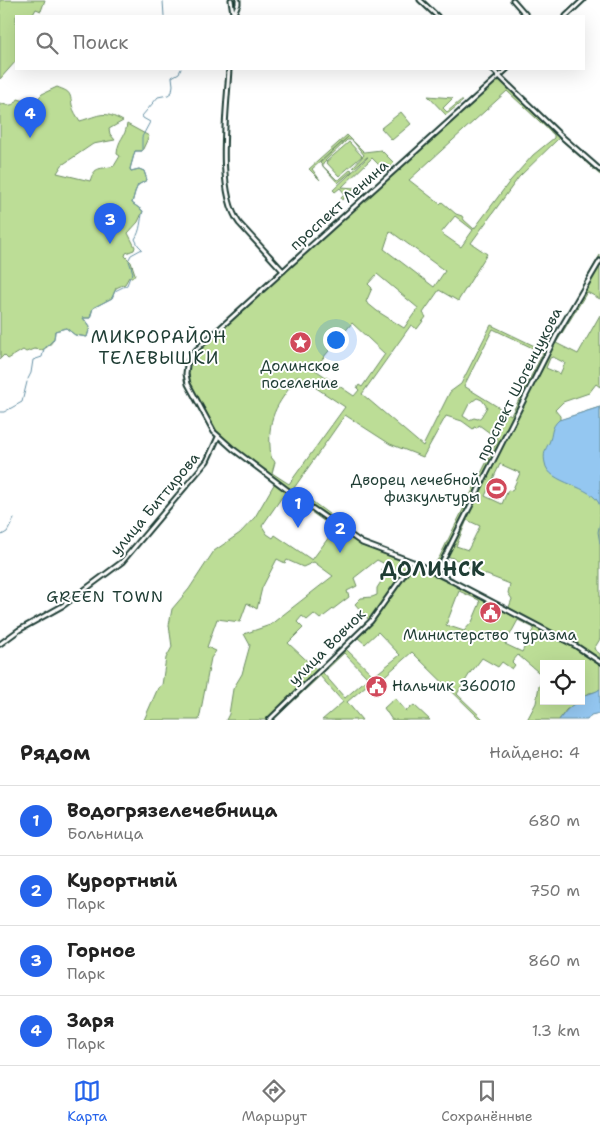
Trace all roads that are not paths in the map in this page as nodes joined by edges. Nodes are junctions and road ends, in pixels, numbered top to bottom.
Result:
1 (230, 0) edge
2 (238, 0) edge
3 (420, 0) edge
4 (513, 0) edge
5 (583, 0) edge
6 (231, 7) junction
7 (236, 7) junction
8 (233, 15) edge
9 (233, 15) edge
10 (436, 15) edge
11 (526, 15) edge
12 (567, 15) edge
13 (229, 70) edge
14 (493, 70) edge
15 (507, 70) edge
16 (500, 76) junction
17 (600, 170) edge
18 (600, 262) edge
19 (283, 271) junction
20 (218, 437) junction
21 (413, 562) junction
22 (436, 574) junction
23 (0, 644) edge
24 (600, 662) edge
25 (269, 720) edge

1 - 6 street
2 - 7 street
3 - 10 street
4 - 11 street
5 - 12 street
6 - 7 street
6 - 8 street
7 - 9 street
13 - 19 street
14 - 16 street
15 - 16 street, проспект Ленина
16 - 17 street
16 - 19 street, проспект Ленина
18 - 22 street, проспект Шогенцукова
19 - 20 street, проспект Ленина
20 - 21 street
20 - 23 street, улица Биттирова
21 - 22 street
21 - 25 street, улица Вовчок
22 - 24 street

